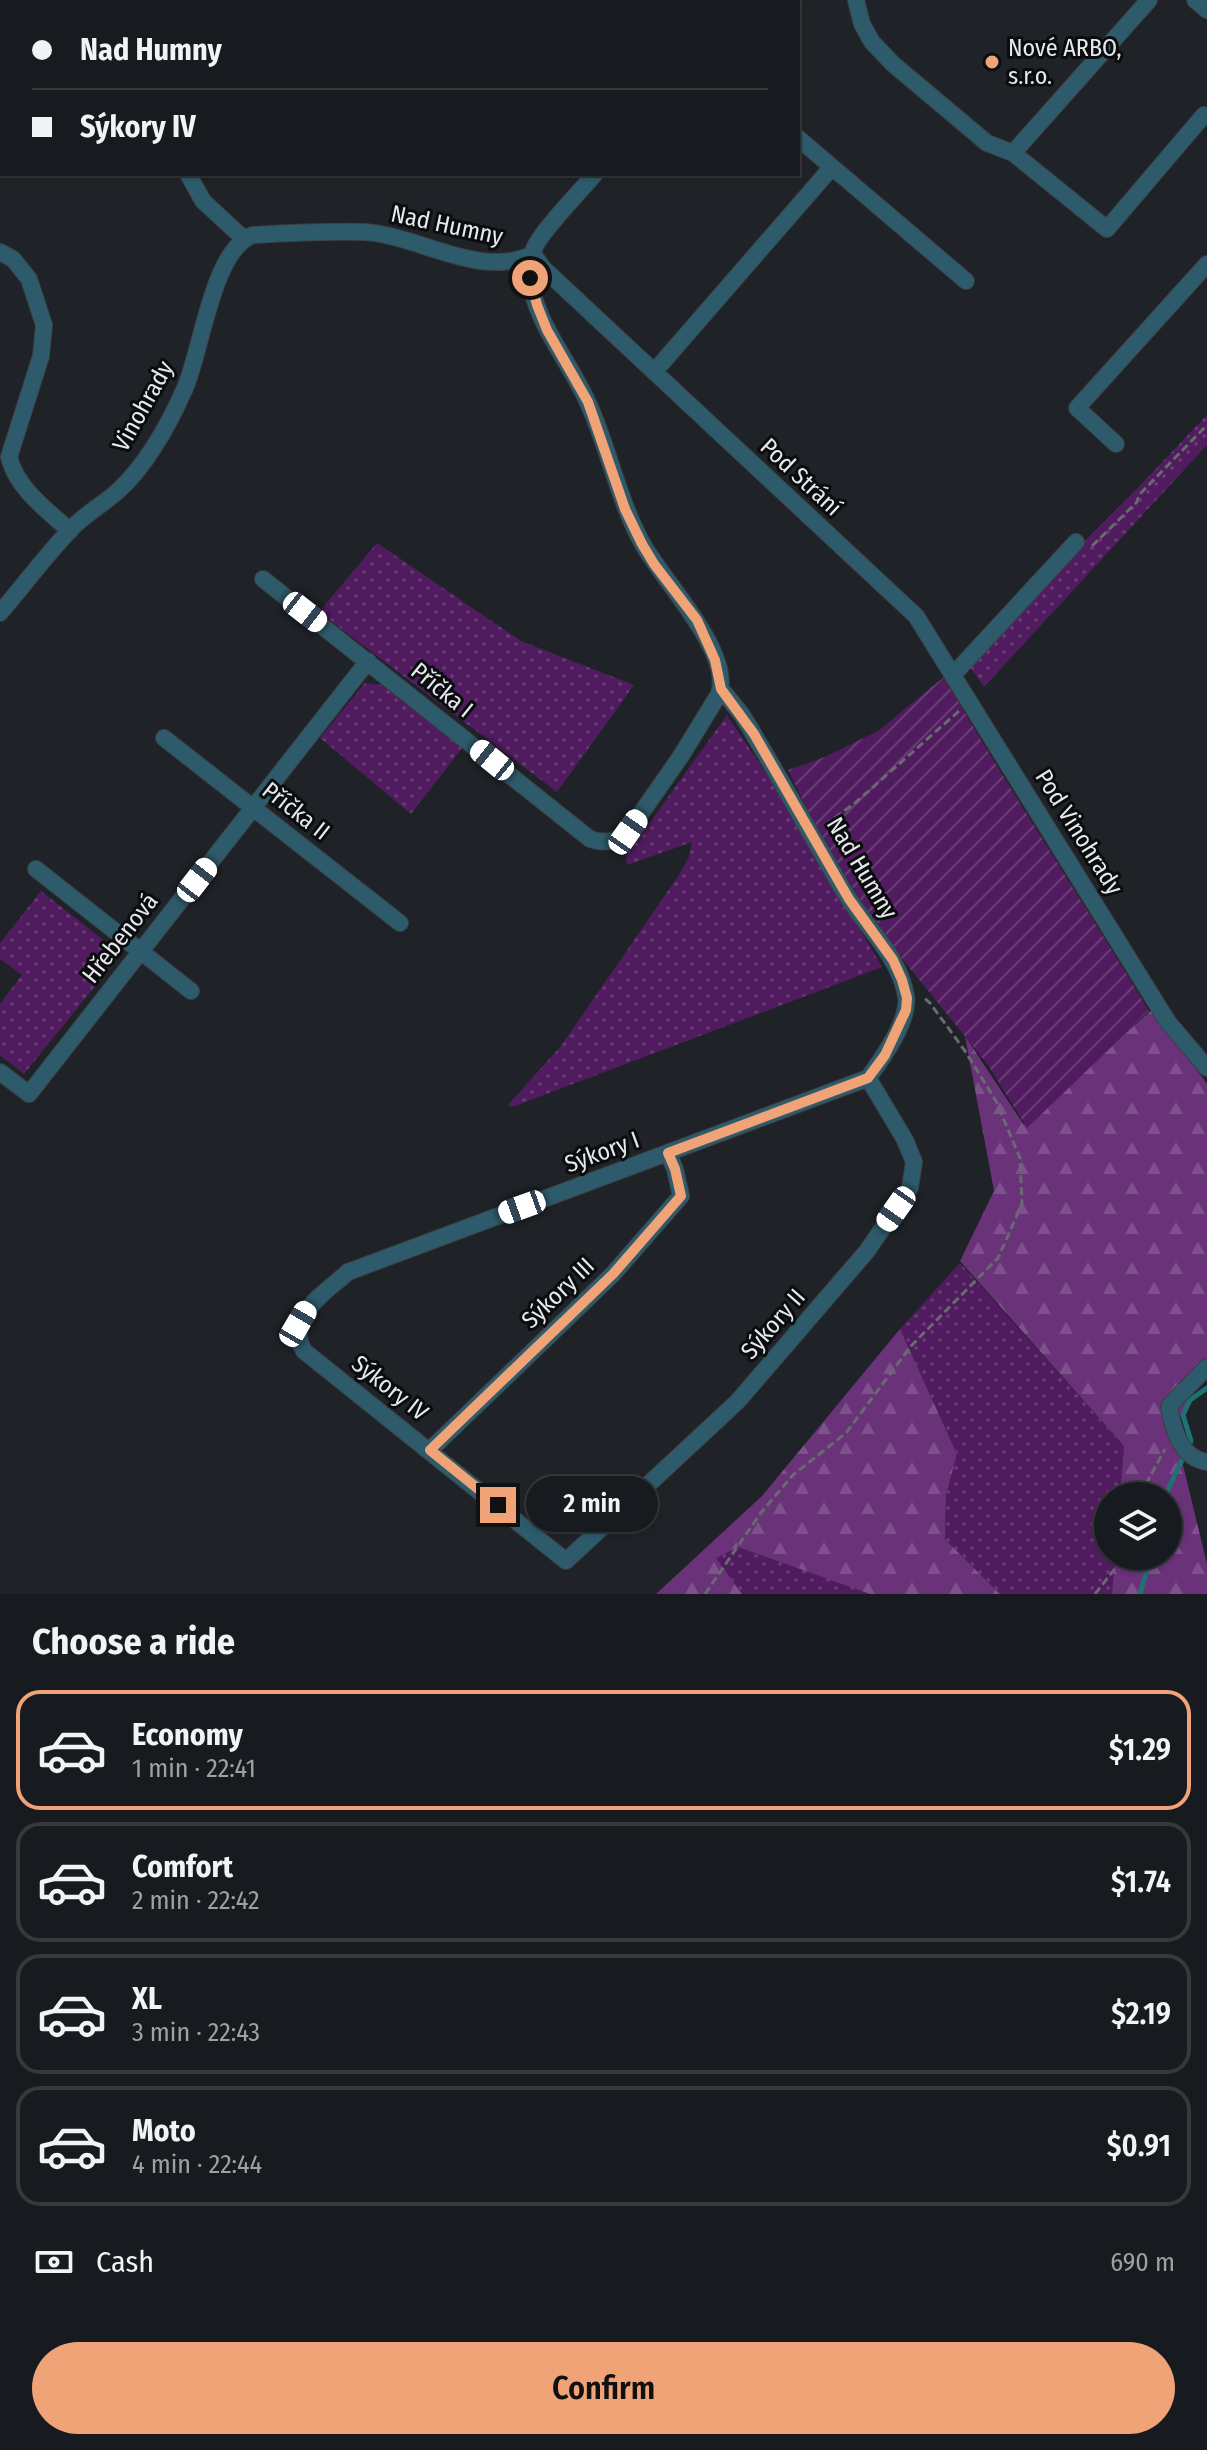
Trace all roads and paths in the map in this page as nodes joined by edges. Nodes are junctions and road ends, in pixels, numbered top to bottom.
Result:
1 (856, 0) edge
2 (1149, 0) edge
3 (1195, 0) edge
4 (1207, 10) edge
5 (1204, 115) dead end
6 (800, 140) edge
7 (1013, 153) junction
8 (832, 167) junction
9 (189, 176) edge
10 (593, 176) edge
11 (243, 238) junction
12 (0, 252) edge
13 (533, 254) junction
14 (1207, 264) edge
15 (966, 281) dead end
16 (654, 372) junction
17 (1116, 444) dead end
18 (70, 531) junction
19 (1076, 542) dead end
20 (263, 579) dead end
21 (0, 613) edge
22 (916, 616) joint
23 (368, 661) junction
24 (953, 675) junction
25 (721, 689) junction
26 (970, 702) junction
27 (164, 738) dead end
28 (253, 808) junction
29 (810, 831) junction
30 (36, 869) dead end
31 (400, 923) dead end
32 (140, 951) junction
33 (902, 980) junction
34 (191, 991) dead end
35 (1207, 1068) edge
36 (0, 1072) edge
37 (868, 1078) junction
38 (668, 1153) junction
39 (298, 1341) joint
40 (1207, 1367) edge
41 (1177, 1438) junction
42 (430, 1450) junction
43 (1202, 1461) edge
44 (1147, 1482) edge
45 (566, 1561) joint
46 (1114, 1570) edge
47 (705, 1594) edge
48 (1095, 1594) edge

1 - 7 street
2 - 7 street
3 - 4 street
5 - 7 street
6 - 8 street
8 - 15 street
8 - 16 street
9 - 11 street
10 - 13 street
11 - 13 street, Nad Humny
11 - 18 street, Vinohrady
12 - 18 street
13 - 16 street, Pod Strání
13 - 25 street, Nad Humny
14 - 17 street
16 - 22 street, Pod Strání
18 - 21 street, Vinohrady
19 - 24 street
20 - 23 street, Příčka I
22 - 24 street, Pod Vinohrady
23 - 25 street, Příčka I
23 - 28 street, Hřebenová
24 - 26 street, Pod Vinohrady
25 - 29 street, Nad Humny
26 - 29 path
26 - 35 street, Pod Vinohrady
27 - 28 street, Příčka II
28 - 31 street, Příčka II
28 - 32 street, Hřebenová
29 - 33 street, Nad Humny
30 - 32 street
32 - 34 street
32 - 36 street, Hřebenová
33 - 37 street, Nad Humny
33 - 47 path
37 - 38 street, Sýkory I
37 - 45 street, Sýkory II
38 - 39 street, Sýkory I
38 - 42 street, Sýkory III
39 - 42 street, Sýkory IV
40 - 41 street
41 - 43 street
41 - 44 path
42 - 45 street, Sýkory IV
46 - 48 path

